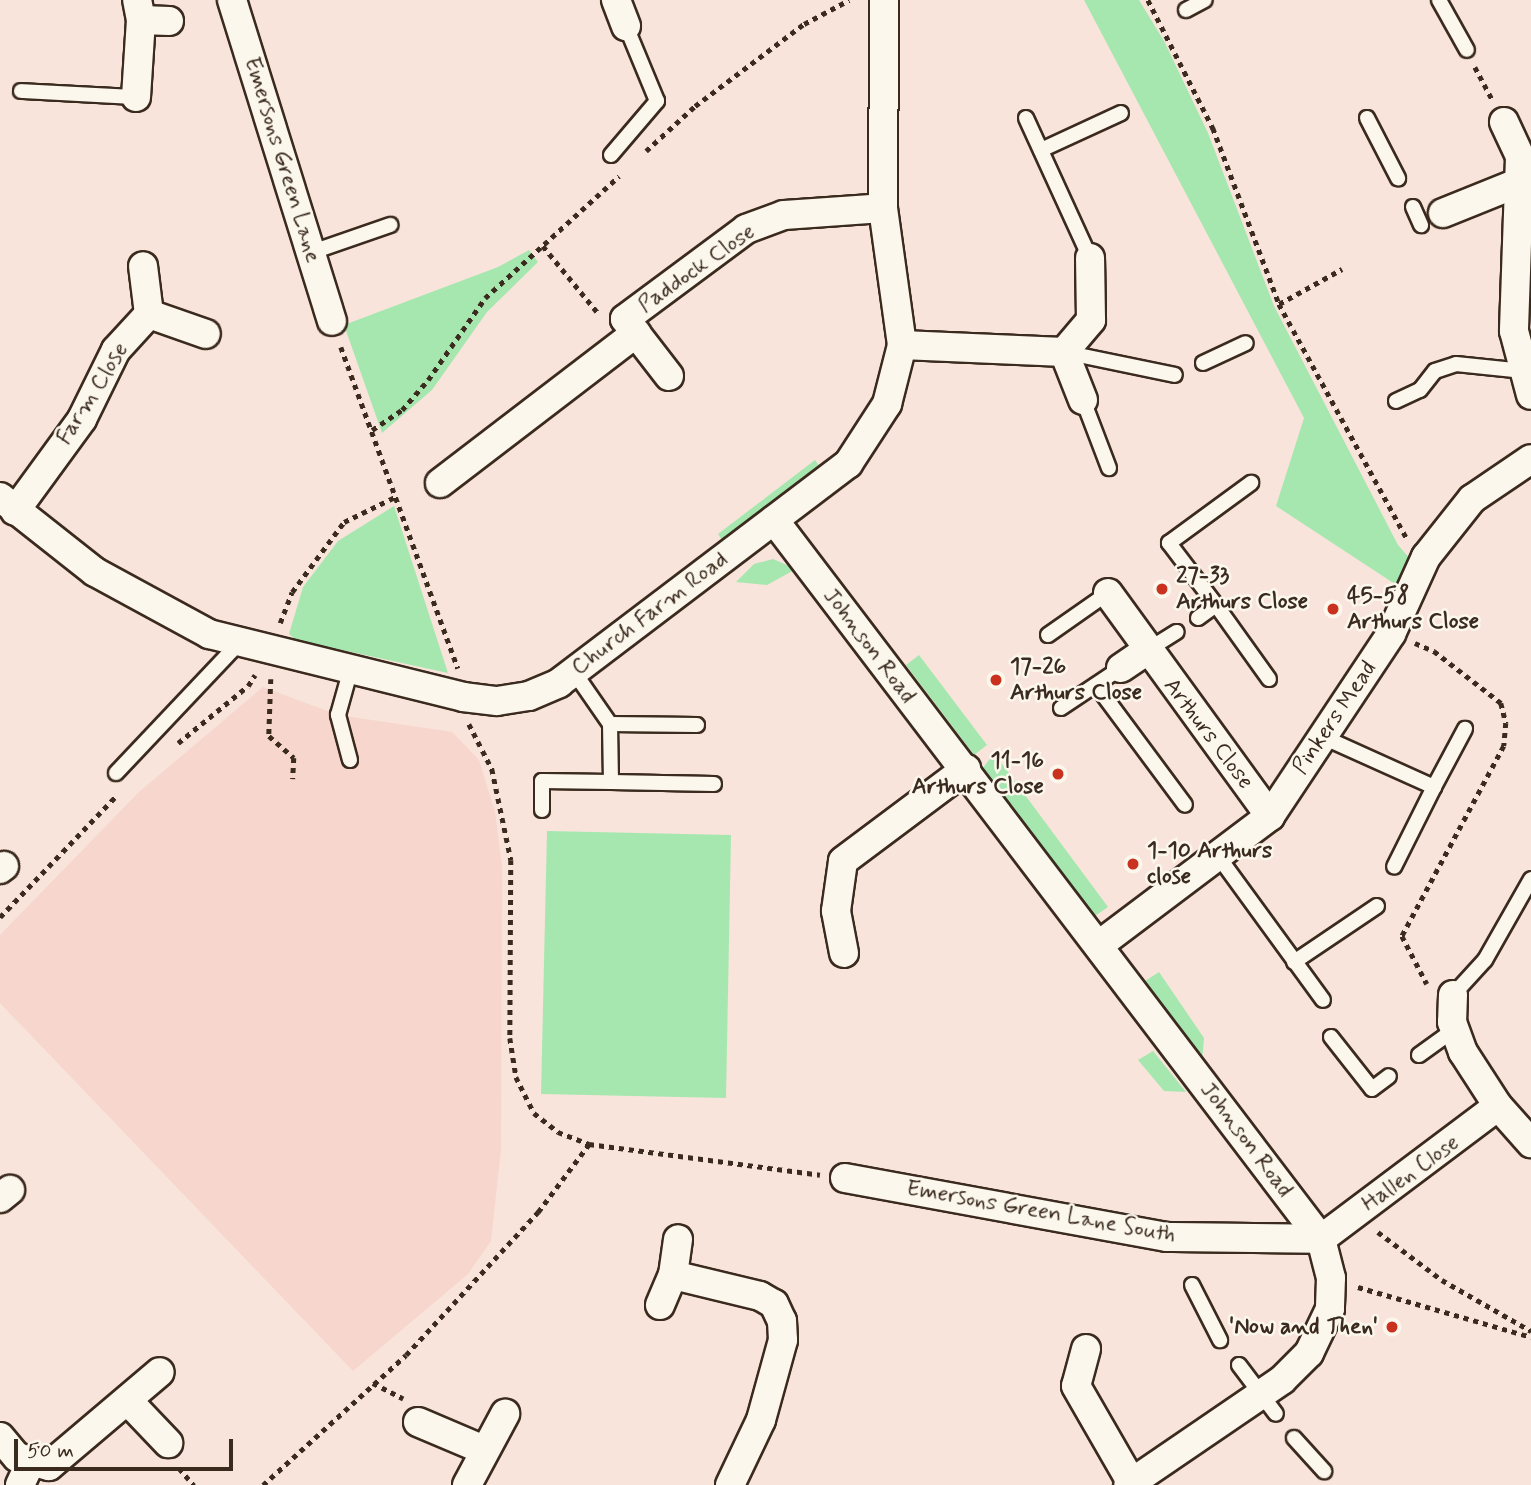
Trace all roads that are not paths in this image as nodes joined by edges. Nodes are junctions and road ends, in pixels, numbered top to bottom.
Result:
1 (232, 0) edge
2 (616, 0) edge
3 (884, 0) edge
4 (1205, 0) edge
5 (1439, 0) edge
6 (139, 10) edge
7 (1185, 10) dead end
8 (169, 21) dead end
9 (626, 26) joint
10 (1467, 50) road end
11 (21, 90) dead end
12 (135, 97) joint
13 (1121, 113) dead end
14 (1026, 118) dead end
15 (1367, 118) dead end
16 (1504, 122) road end
17 (1041, 150) junction
18 (611, 155) dead end
19 (1524, 163) edge
20 (1398, 178) dead end
21 (1413, 207) dead end
22 (883, 208) junction
23 (1432, 219) joint
24 (390, 225) dead end
25 (312, 252) junction
26 (1090, 258) joint
27 (143, 266) dead end
28 (1524, 290) edge
29 (149, 314) junction
30 (332, 321) road end
31 (206, 334) dead end
32 (629, 339) junction
33 (1246, 343) dead end
34 (902, 345) junction
35 (1064, 352) junction
36 (1203, 363) dead end
37 (1175, 375) dead end
38 (669, 376) dead end
39 (1527, 383) edge
40 (1083, 400) joint
41 (1396, 401) dead end
42 (1531, 459) edge
43 (1109, 468) dead end
44 (440, 483) dead end
45 (1251, 483) dead end
46 (8, 504) edge
47 (774, 520) junction
48 (1108, 593) joint
49 (1216, 605) junction
50 (1198, 618) dead end
51 (1176, 632) dead end
52 (1048, 635) dead end
53 (239, 643) junction
54 (1146, 652) junction
55 (1121, 668) joint
56 (574, 671) junction
57 (350, 673) junction
58 (1269, 679) dead end
59 (1096, 685) junction
60 (1061, 708) dead end
61 (610, 724) junction
62 (697, 725) dead end
63 (1465, 729) dead end
64 (1323, 737) junction
65 (350, 760) dead end
66 (966, 769) junction
67 (116, 773) dead end
68 (611, 782) junction
69 (714, 784) dead end
70 (1434, 787) junction
71 (1185, 805) dead end
72 (542, 810) dead end
73 (1270, 816) junction
74 (1217, 856) junction
75 (1395, 867) dead end
76 (1531, 879) edge
77 (1377, 906) dead end
78 (1100, 945) junction
79 (844, 953) dead end
80 (1294, 962) junction
81 (1323, 1000) dead end
82 (1453, 1015) junction
83 (1331, 1037) dead end
84 (1419, 1055) dead end
85 (1389, 1076) dead end
86 (1498, 1106) junction
87 (1531, 1143) edge
88 (845, 1178) road end
89 (678, 1239) dead end
90 (1321, 1239) junction
91 (673, 1275) junction
92 (1192, 1285) dead end
93 (660, 1305) dead end
94 (1220, 1340) dead end
95 (1086, 1349) dead end
96 (1239, 1365) dead end
97 (160, 1372) dead end
98 (129, 1402) junction
99 (1268, 1404) junction
100 (505, 1414) dead end
101 (418, 1422) dead end
102 (0, 1437) edge
103 (1294, 1438) dead end
104 (168, 1443) dead end
105 (484, 1450) junction
106 (1324, 1471) dead end
107 (26, 1473) edge
108 (1131, 1484) edge
109 (467, 1485) edge
110 (730, 1485) edge

1 - 25 street, Emersons Green Lane
2 - 9 street
3 - 22 street, Church Farm Road
4 - 7 lane
5 - 10 lane
6 - 8 street
6 - 12 street
9 - 18 lane
11 - 12 lane
13 - 17 lane
14 - 17 lane
15 - 20 lane
16 - 19 street
17 - 26 lane
19 - 23 street
19 - 28 street
21 - 23 lane
22 - 32 street, Paddock Close
22 - 34 street, Church Farm Road
24 - 25 lane
25 - 30 street, Emersons Green Lane
26 - 35 street
27 - 29 street
28 - 39 street
29 - 31 street
29 - 46 street, Farm Close
32 - 38 street, Paddock Close
32 - 44 street
33 - 36 lane
34 - 35 street
34 - 47 street, Church Farm Road
35 - 37 lane
35 - 40 street
39 - 41 lane
40 - 43 lane
42 - 64 street, Pinkers Mead
45 - 49 lane
46 - 53 street, Church Farm Road
47 - 56 street, Church Farm Road
47 - 66 street, Johnson Road
48 - 52 lane
48 - 54 street, Arthurs Close
49 - 50 lane
49 - 58 lane
51 - 54 lane
53 - 57 street, Church Farm Road
53 - 67 lane
54 - 55 street
54 - 73 street, Arthurs Close
55 - 59 lane
56 - 57 street, Church Farm Road
56 - 61 lane
57 - 65 lane
59 - 60 lane
59 - 71 lane
61 - 62 lane
61 - 68 lane
63 - 70 lane
64 - 70 lane
64 - 73 street, Pinkers Mead
66 - 78 street, Johnson Road
66 - 79 street
68 - 69 lane
68 - 72 lane
70 - 75 lane
73 - 74 street, Pinkers Mead
74 - 78 street, Pinkers Mead
74 - 80 lane
76 - 82 lane
77 - 80 lane
78 - 90 street, Johnson Road
80 - 81 lane
82 - 84 lane
82 - 86 street
83 - 85 lane
86 - 87 street
86 - 90 street, Hallen Close
88 - 90 street, Emersons Green Lane South
89 - 91 street
90 - 99 street, Johnson Road
91 - 93 street
91 - 110 street
92 - 94 lane
95 - 108 street, Johnson Road
96 - 99 lane
97 - 98 street
98 - 104 street
98 - 107 street
99 - 108 street, Johnson Road
100 - 105 street
101 - 105 street
102 - 107 street
103 - 106 lane
105 - 109 street

